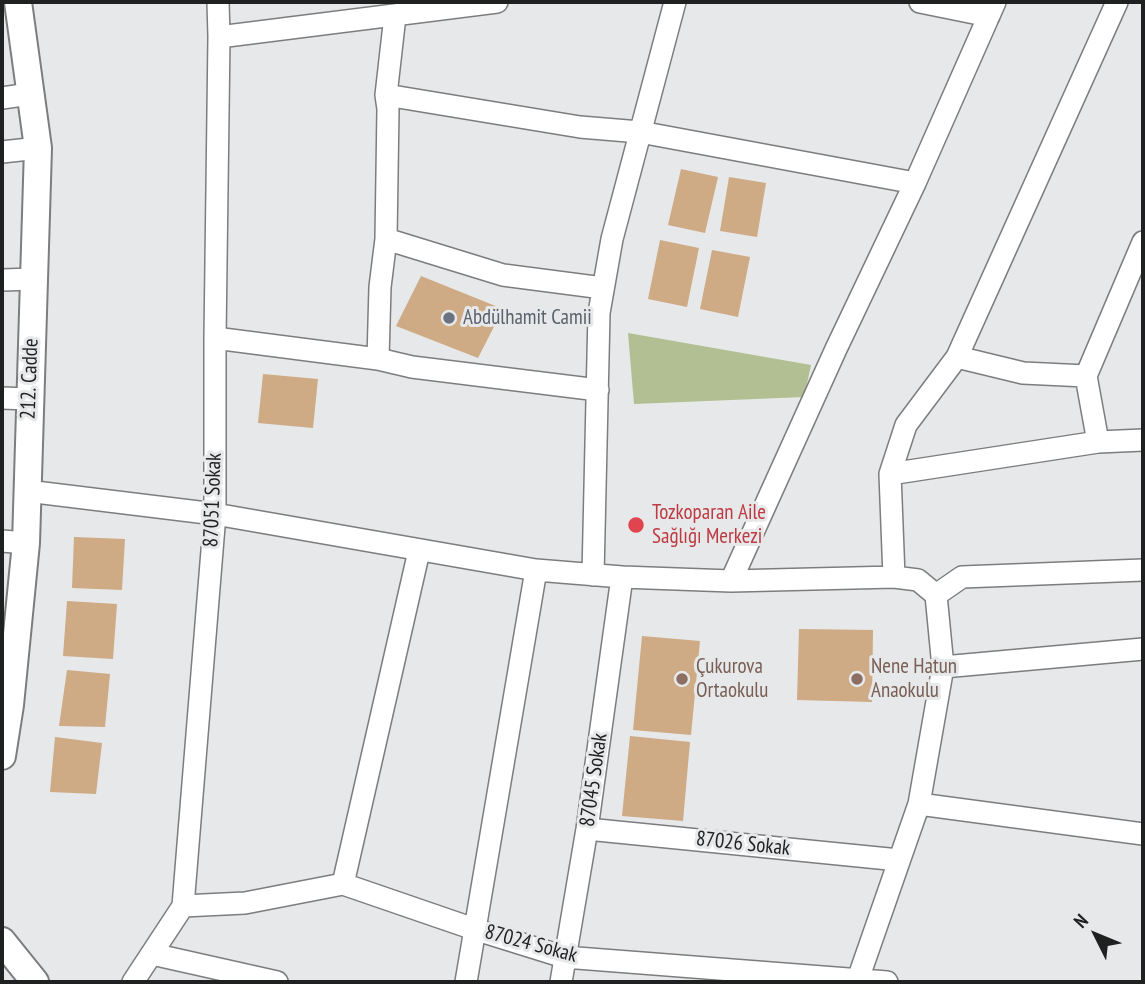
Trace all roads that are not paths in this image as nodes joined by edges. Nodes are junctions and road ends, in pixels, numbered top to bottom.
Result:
1 (18, 2) edge
2 (218, 2) edge
3 (498, 2) edge
4 (675, 2) edge
5 (920, 2) edge
6 (1117, 2) edge
7 (992, 9) edge
8 (395, 16) junction
9 (219, 37) junction
10 (30, 94) junction
11 (386, 95) junction
12 (2, 98) edge
13 (640, 132) junction
14 (38, 148) junction
15 (2, 152) edge
16 (915, 183) junction
17 (386, 239) junction
18 (1143, 242) edge
19 (34, 279) junction
20 (2, 280) edge
21 (603, 288) junction
22 (215, 338) junction
23 (957, 357) junction
24 (378, 359) junction
25 (1086, 376) junction
26 (598, 390) junction
27 (2, 398) edge
28 (29, 399) junction
29 (1143, 440) edge
30 (1098, 442) junction
31 (890, 474) junction
32 (27, 491) junction
33 (215, 514) junction
34 (14, 542) edge
35 (419, 551) junction
36 (536, 569) junction
37 (1143, 570) edge
38 (593, 575) junction
39 (622, 577) junction
40 (894, 577) junction
41 (731, 581) junction
42 (936, 595) junction
43 (1143, 649) edge
44 (943, 667) junction
45 (6, 704) edge
46 (2, 755) edge
47 (919, 804) junction
48 (587, 829) junction
49 (1143, 834) edge
50 (899, 860) junction
51 (343, 884) junction
52 (183, 906) junction
53 (474, 929) junction
54 (2, 941) edge
55 (152, 954) junction
56 (564, 957) junction
57 (858, 980) edge
58 (34, 982) edge
59 (133, 982) edge
60 (277, 982) edge
61 (466, 982) edge
62 (561, 982) edge
63 (887, 982) edge

1 - 10 street, 212. Cadde
2 - 9 street, 87051 Sokak
3 - 8 street
4 - 13 street
5 - 7 street
6 - 23 street
7 - 16 street
8 - 9 street
8 - 11 street
9 - 22 street, 87051 Sokak
10 - 12 street
10 - 14 street, 212. Cadde
11 - 13 street
11 - 17 street
13 - 16 street
13 - 21 street
14 - 15 street
14 - 19 street, 212. Cadde
16 - 41 street
17 - 21 street
17 - 24 street
18 - 25 street
19 - 20 street
19 - 28 street, 212. Cadde
21 - 26 street
22 - 24 street
22 - 33 street, 87051 Sokak
23 - 25 street
23 - 31 street
24 - 26 street
25 - 30 street
26 - 38 street
27 - 28 street
28 - 32 street, 212. Cadde
29 - 30 street
30 - 31 street
31 - 40 street
32 - 33 street
32 - 34 street, 212. Cadde
33 - 35 street
33 - 52 street, 87051 Sokak
34 - 45 street, 212. Cadde
35 - 36 street
35 - 51 street
36 - 38 street
36 - 53 street
37 - 42 street
38 - 39 street
39 - 41 street
39 - 48 street, 87045 Sokak
40 - 41 street
40 - 42 street
42 - 44 street
43 - 44 street
44 - 47 street
45 - 46 street, 212. Cadde
47 - 49 street
47 - 50 street
48 - 50 street, 87026 Sokak
48 - 56 street, 87045 Sokak
50 - 57 street
51 - 52 street, 87024 Sokak
51 - 53 street, 87024 Sokak
52 - 55 street, 87051 Sokak
53 - 56 street, 87024 Sokak
53 - 61 street
54 - 58 street
55 - 59 street, 87051 Sokak
55 - 60 street
56 - 57 street, 87024 Sokak
56 - 62 street, 87045 Sokak
57 - 63 street, 87024 Sokak

